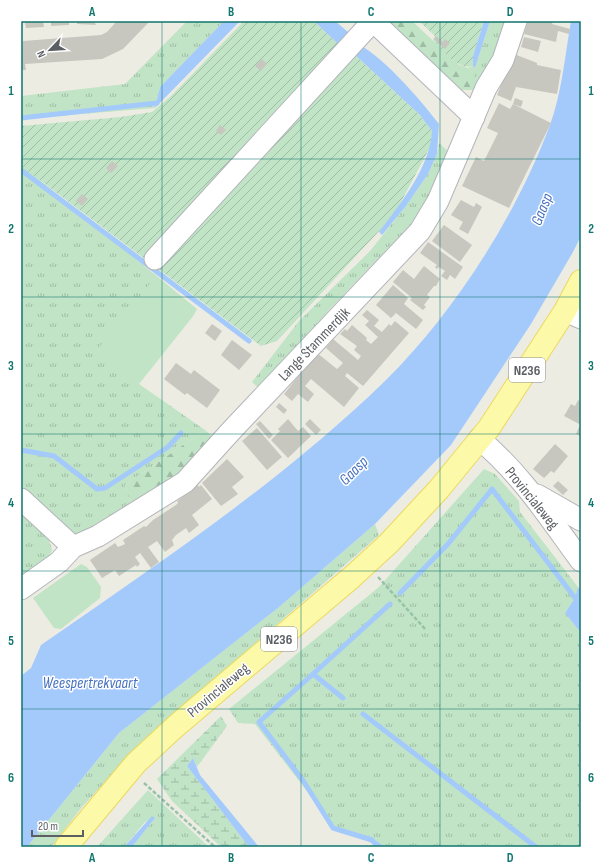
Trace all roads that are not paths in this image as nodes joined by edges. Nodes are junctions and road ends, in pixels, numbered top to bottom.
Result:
1 (373, 21) edge
2 (516, 21) edge
3 (474, 117) junction
4 (155, 259) dead end
5 (581, 281) edge
6 (573, 315) edge
7 (479, 440) junction
8 (528, 489) junction
9 (21, 499) edge
10 (581, 520) edge
11 (73, 547) junction
12 (581, 561) edge
13 (21, 589) edge
14 (66, 847) edge

1 - 3 street
1 - 4 street
2 - 3 street, Lange Stammerdijk
3 - 11 street, Lange Stammerdijk
5 - 6 main road, Provincialeweg / N236
6 - 7 main road, Provincialeweg / N236
7 - 8 street, Provincialeweg
7 - 14 main road, Provincialeweg / N236
8 - 10 street
8 - 12 street, Provincialeweg
9 - 11 street
11 - 13 street, Lange Stammerdijk

